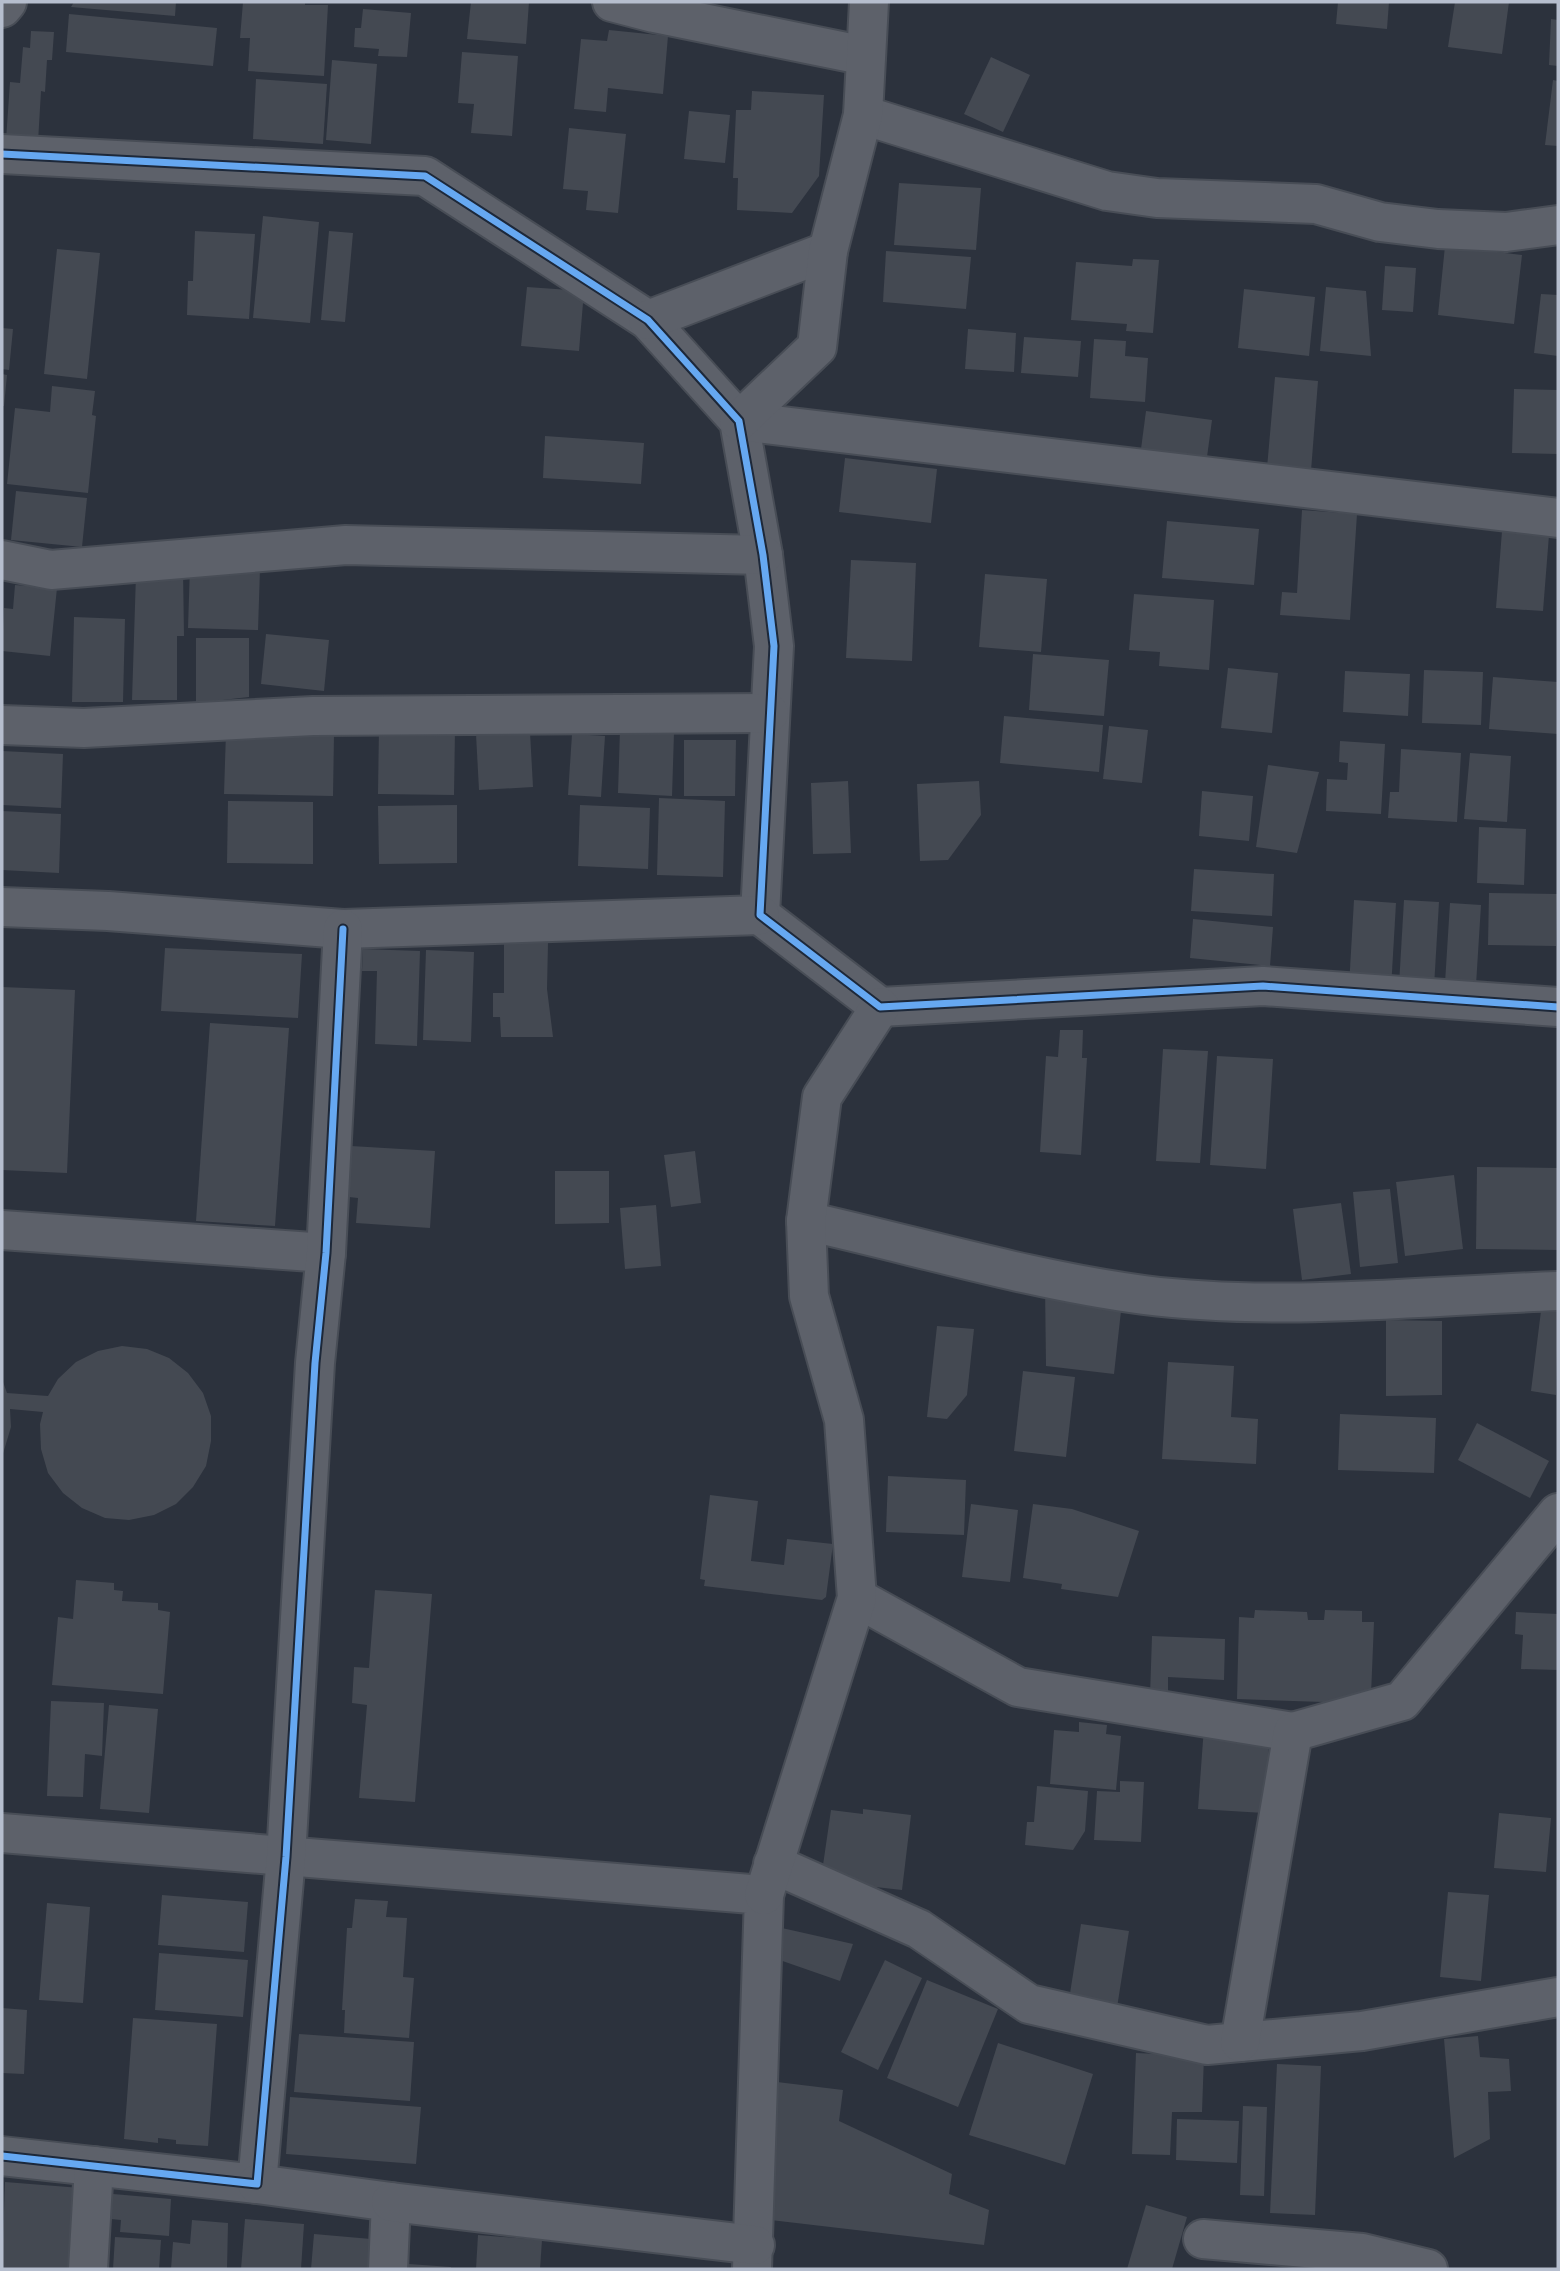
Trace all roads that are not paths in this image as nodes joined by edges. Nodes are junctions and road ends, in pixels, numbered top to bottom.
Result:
1 (7, 2) edge
2 (612, 2) edge
3 (869, 2) edge
4 (2, 8) edge
5 (866, 56) junction
6 (863, 115) junction
7 (2, 154) edge
8 (1558, 225) edge
9 (828, 251) junction
10 (648, 320) junction
11 (739, 421) junction
12 (1558, 518) edge
13 (764, 555) junction
14 (2, 560) edge
15 (769, 713) junction
16 (2, 725) edge
17 (2, 907) edge
18 (760, 915) junction
19 (343, 929) junction
20 (880, 1007) junction
21 (1558, 1007) edge
22 (806, 1221) junction
23 (2, 1230) edge
24 (326, 1253) junction
25 (1558, 1291) edge
26 (1558, 1513) edge
27 (857, 1598) junction
28 (1293, 1732) junction
29 (2, 1833) edge
30 (286, 1857) junction
31 (769, 1880) junction
32 (1558, 1997) edge
33 (1240, 2042) junction
34 (2, 2156) edge
35 (94, 2166) junction
36 (257, 2184) junction
37 (391, 2202) junction
38 (1203, 2239) dead end
39 (753, 2257) edge
40 (88, 2269) edge
41 (388, 2269) edge
42 (1428, 2269) edge

1 - 4 street
2 - 5 street
3 - 5 street
5 - 6 street
6 - 8 street
6 - 9 street
7 - 10 street
9 - 10 street
9 - 11 street
10 - 11 street
11 - 12 street
11 - 13 street
13 - 14 street
13 - 15 street
15 - 16 street
15 - 18 street
17 - 19 street
18 - 19 street
18 - 20 street
19 - 24 street
20 - 21 street
20 - 22 street
22 - 25 street
22 - 27 street
23 - 24 street
24 - 30 street
26 - 28 street
27 - 28 street
27 - 31 street
28 - 33 street
29 - 30 street
30 - 31 street
30 - 36 street
31 - 33 street
31 - 39 street
32 - 33 street
34 - 35 street
35 - 36 street
35 - 40 street
36 - 37 street
37 - 39 street
37 - 41 street
38 - 42 street

